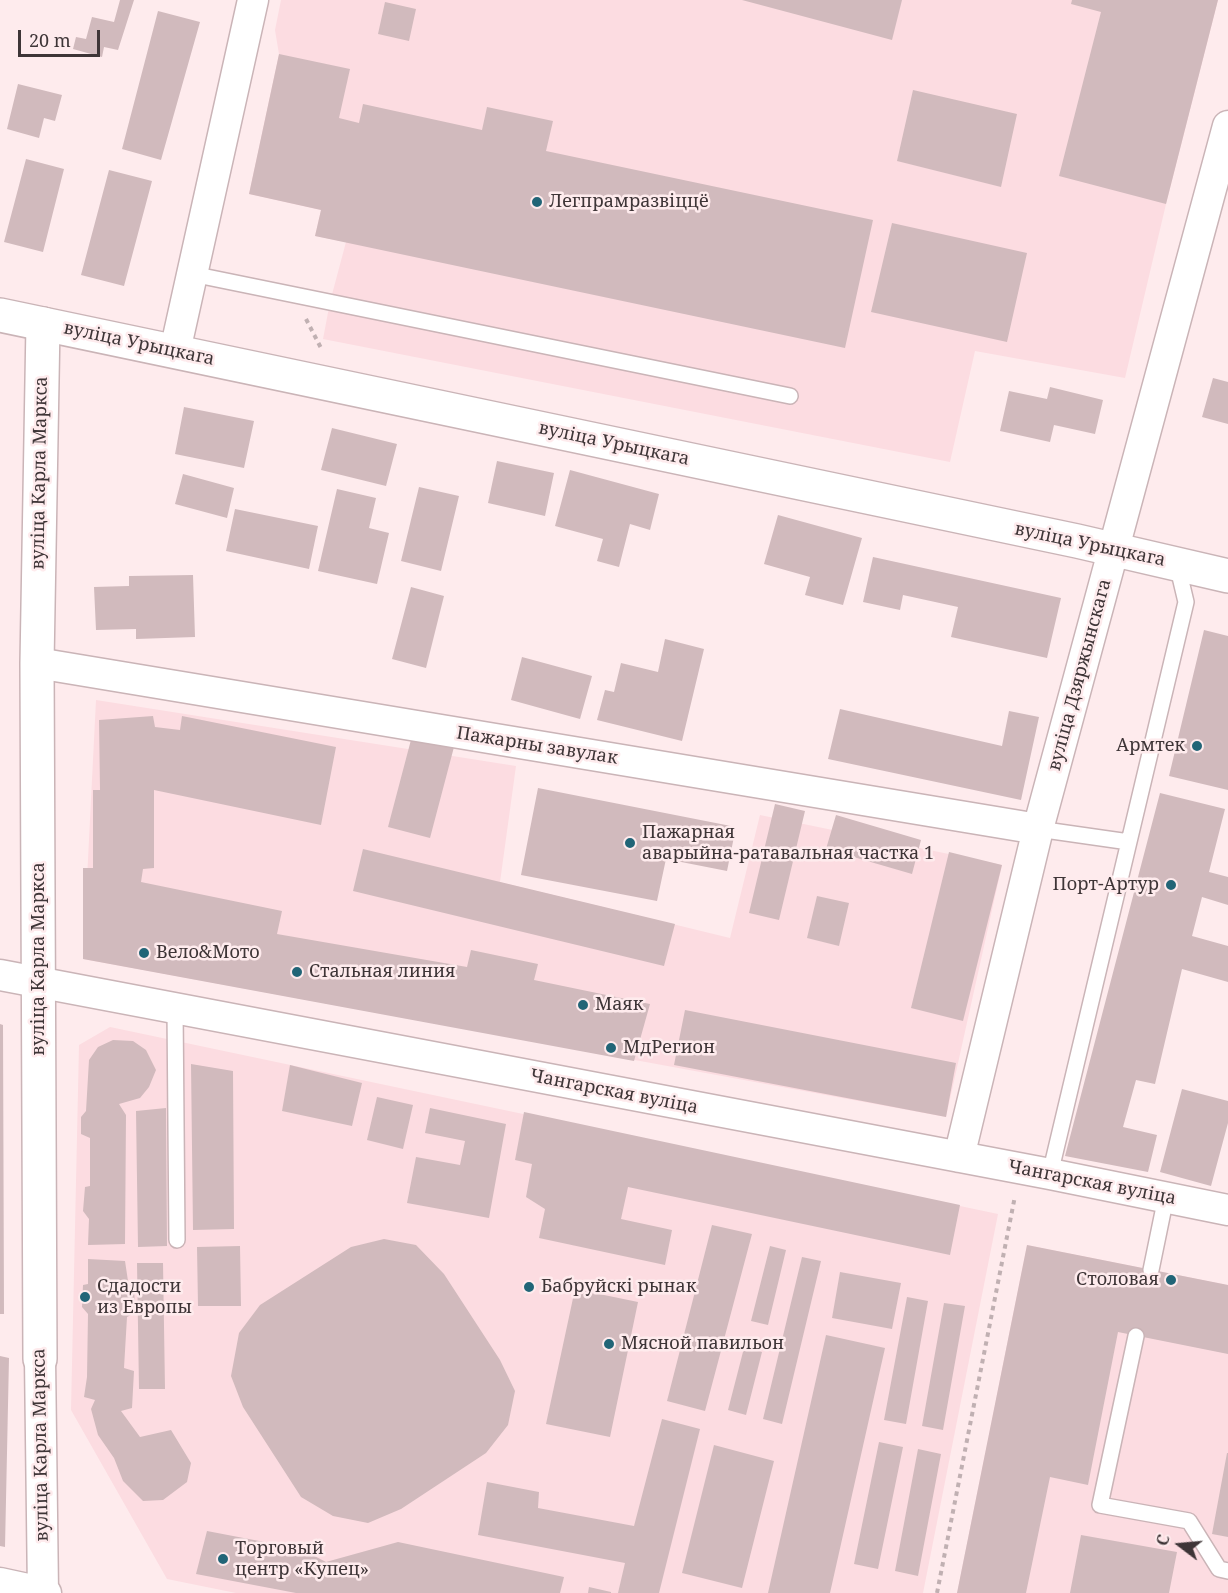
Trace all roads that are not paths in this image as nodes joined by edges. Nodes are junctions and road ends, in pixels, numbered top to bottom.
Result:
1 (253, 0) edge
2 (1228, 126) edge
3 (192, 274) junction
4 (0, 315) edge
5 (43, 324) junction
6 (175, 351) junction
7 (790, 396) dead end
8 (1115, 549) junction
9 (1177, 564) junction
10 (1228, 576) edge
11 (37, 663) junction
12 (1038, 829) junction
13 (1129, 842) junction
14 (0, 975) edge
15 (39, 983) junction
16 (175, 1008) junction
17 (959, 1157) junction
18 (1050, 1174) junction
19 (1166, 1197) junction
20 (1228, 1210) edge
21 (177, 1240) dead end
22 (1151, 1270) dead end
23 (1136, 1336) dead end
24 (40, 1359) joint
25 (1228, 1570) edge
26 (0, 1583) edge
27 (44, 1593) edge

1 - 3 street
2 - 8 street, вуліца Дзяржынскага
3 - 6 street
3 - 7 lane
4 - 5 main road, вуліца Урыцкага
5 - 6 main road, вуліца Урыцкага
5 - 11 main road, вуліца Карла Маркса
6 - 8 main road, вуліца Урыцкага
8 - 9 main road, вуліца Урыцкага
8 - 12 street, вуліца Дзяржынскага
9 - 10 main road, вуліца Урыцкага
9 - 13 lane
11 - 12 street, Пажарны завулак
11 - 15 main road, вуліца Карла Маркса
12 - 13 lane
12 - 17 street, вуліца Дзяржынскага
13 - 18 lane
14 - 15 street, Чангарская вуліца
15 - 16 street, Чангарская вуліца
15 - 24 main road, вуліца Карла Маркса
16 - 17 street, Чангарская вуліца
16 - 21 lane
17 - 18 street, Чангарская вуліца
18 - 19 street, Чангарская вуліца
19 - 20 street, Чангарская вуліца
19 - 22 lane
23 - 25 lane
24 - 27 street, вуліца Карла Маркса
26 - 27 street

